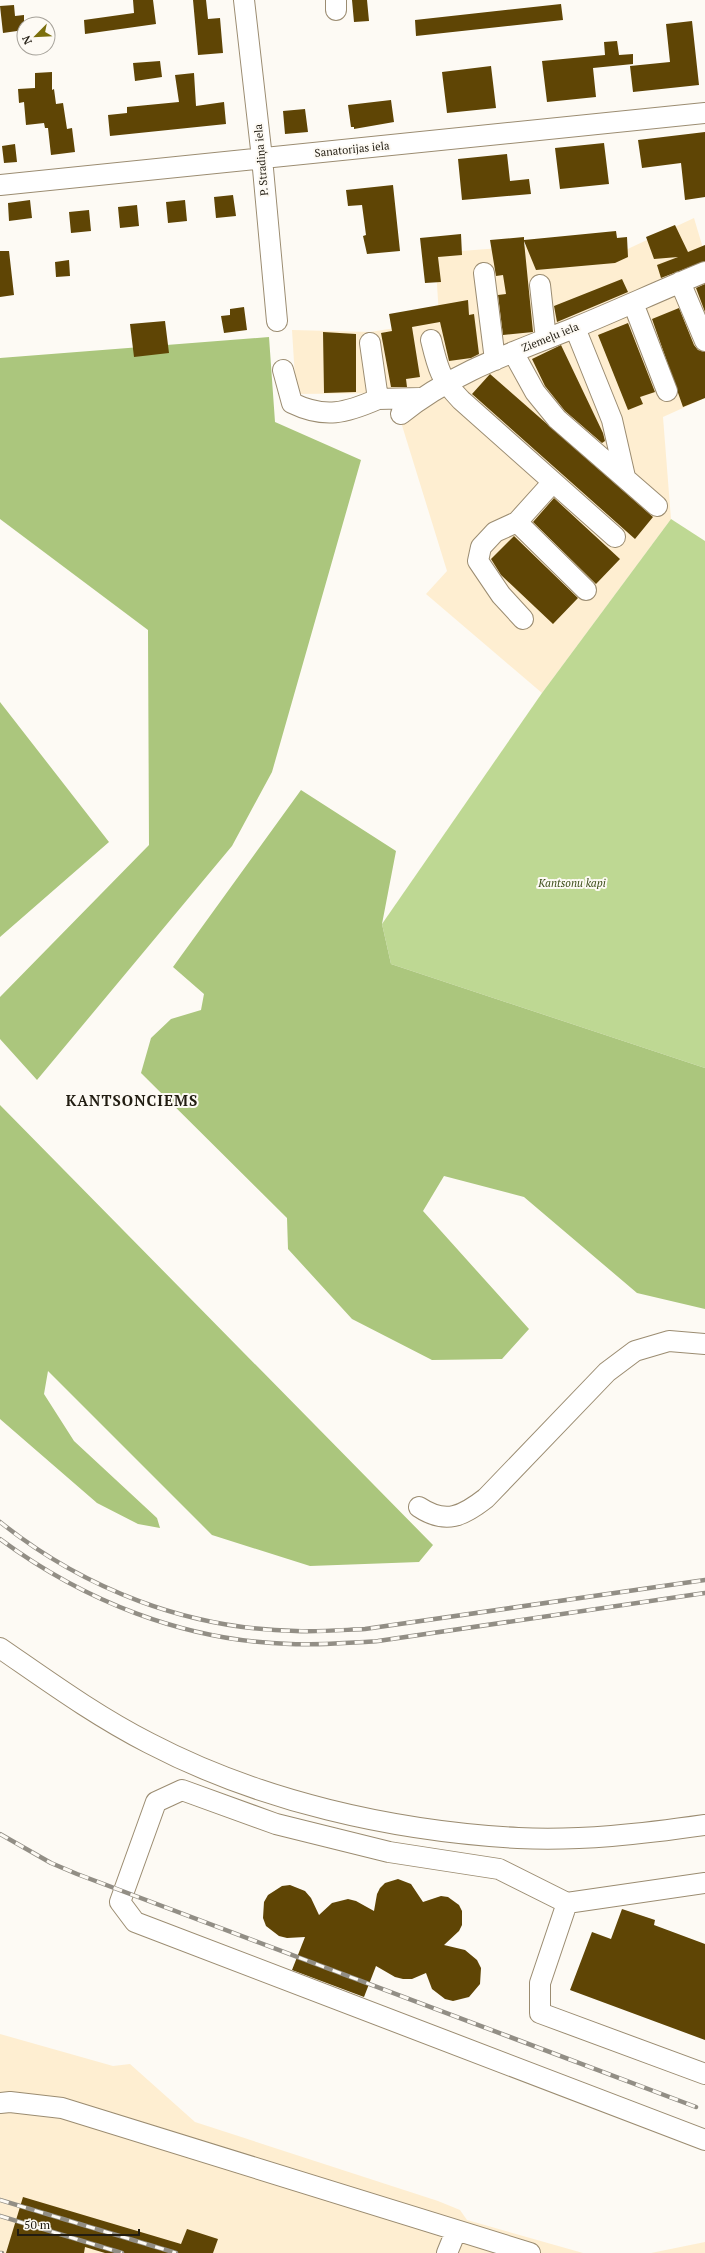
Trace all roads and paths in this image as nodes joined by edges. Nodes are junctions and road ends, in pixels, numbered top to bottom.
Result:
1 (244, 0) edge
2 (705, 113) edge
3 (262, 158) junction
4 (0, 184) edge
5 (705, 272) edge
6 (484, 273) dead end
7 (680, 282) junction
8 (540, 285) dead end
9 (633, 303) junction
10 (277, 321) dead end
11 (575, 328) junction
12 (546, 339) junction
13 (432, 340) dead end
14 (705, 341) edge
15 (370, 343) dead end
16 (514, 352) junction
17 (495, 360) junction
18 (283, 370) dead end
19 (445, 383) junction
20 (667, 391) dead end
21 (420, 398) junction
22 (378, 399) junction
23 (401, 414) dead end
24 (625, 477) junction
25 (553, 482) junction
26 (657, 506) dead end
27 (517, 522) junction
28 (615, 537) dead end
29 (586, 590) dead end
30 (523, 619) dead end
31 (705, 1344) edge
32 (420, 1507) dead end
33 (0, 1648) edge
34 (705, 1825) edge
35 (705, 1883) edge
36 (567, 1903) junction
37 (705, 2074) edge
38 (0, 2103) edge
39 (705, 2140) edge
40 (456, 2231) junction
41 (447, 2253) edge
42 (530, 2253) edge

1 - 3 street, P. Stradiņa iela
2 - 3 street, Sanatorijas iela
3 - 4 street, Sanatorijas iela
3 - 10 street, P. Stradiņa iela
5 - 7 street, Ziemeļu iela
6 - 17 street
7 - 9 street, Ziemeļu iela
7 - 14 street
8 - 12 street
9 - 11 street, Ziemeļu iela
9 - 20 street
11 - 12 street, Ziemeļu iela
11 - 24 street
12 - 16 street, Ziemeļu iela
13 - 19 street
15 - 22 street
16 - 17 street, Ziemeļu iela
16 - 24 street
17 - 19 street, Ziemeļu iela
18 - 22 street
19 - 21 street, Ziemeļu iela
19 - 25 street
21 - 22 street
21 - 23 street, Ziemeļu iela
24 - 26 street
25 - 27 street
25 - 28 street
27 - 29 street
27 - 30 street
31 - 32 street
33 - 34 street
35 - 36 street
36 - 37 street
36 - 39 street
38 - 40 street
40 - 41 street
40 - 42 street

